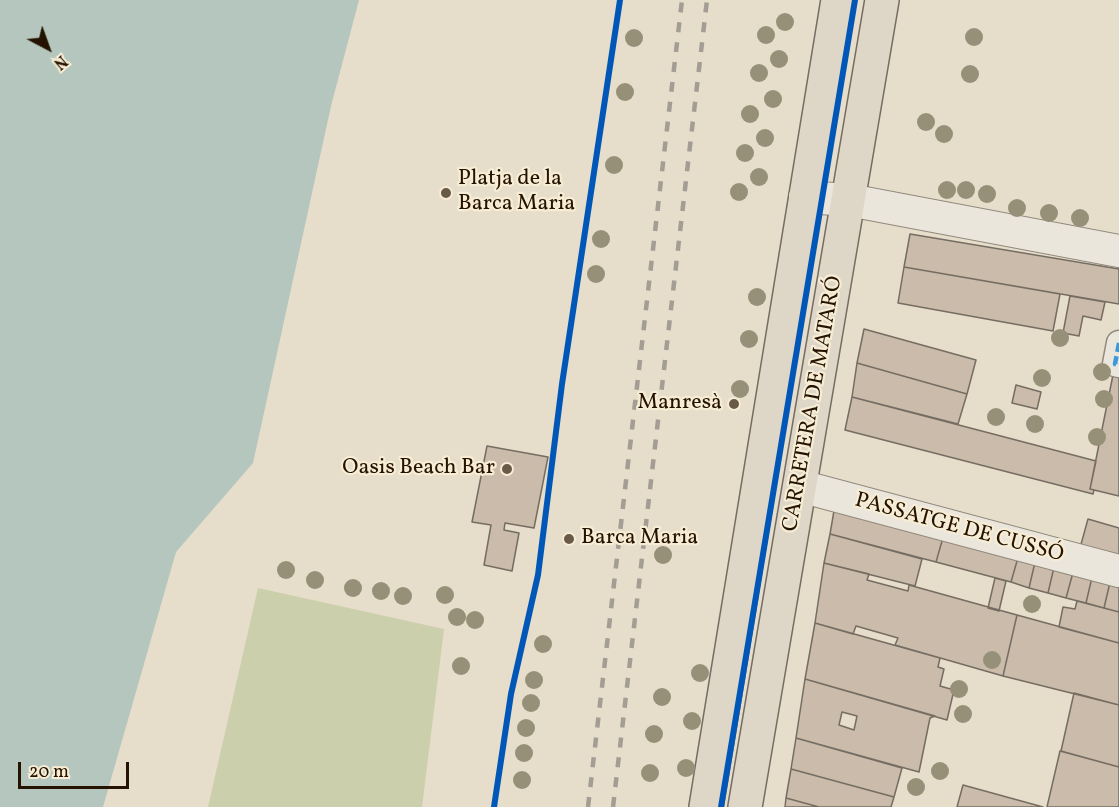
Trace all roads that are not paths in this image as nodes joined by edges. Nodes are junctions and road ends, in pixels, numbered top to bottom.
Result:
1 (838, 0) edge
2 (882, 0) edge
3 (805, 197) junction
4 (849, 200) junction
5 (1119, 251) edge
6 (1119, 343) edge
7 (1119, 365) edge
8 (800, 486) junction
9 (1119, 571) edge
10 (706, 807) edge
11 (745, 807) edge

1 - 3 main road, CARRETERA DE MATARÓ
2 - 4 main road, CARRETERA DE MATARÓ
3 - 4 street
3 - 10 main road, CARRETERA DE MATARÓ
4 - 5 street
4 - 8 main road, CARRETERA DE MATARÓ
6 - 7 street
8 - 9 street, PASSATGE DE CUSSÓ
8 - 11 main road, CARRETERA DE MATARÓ

